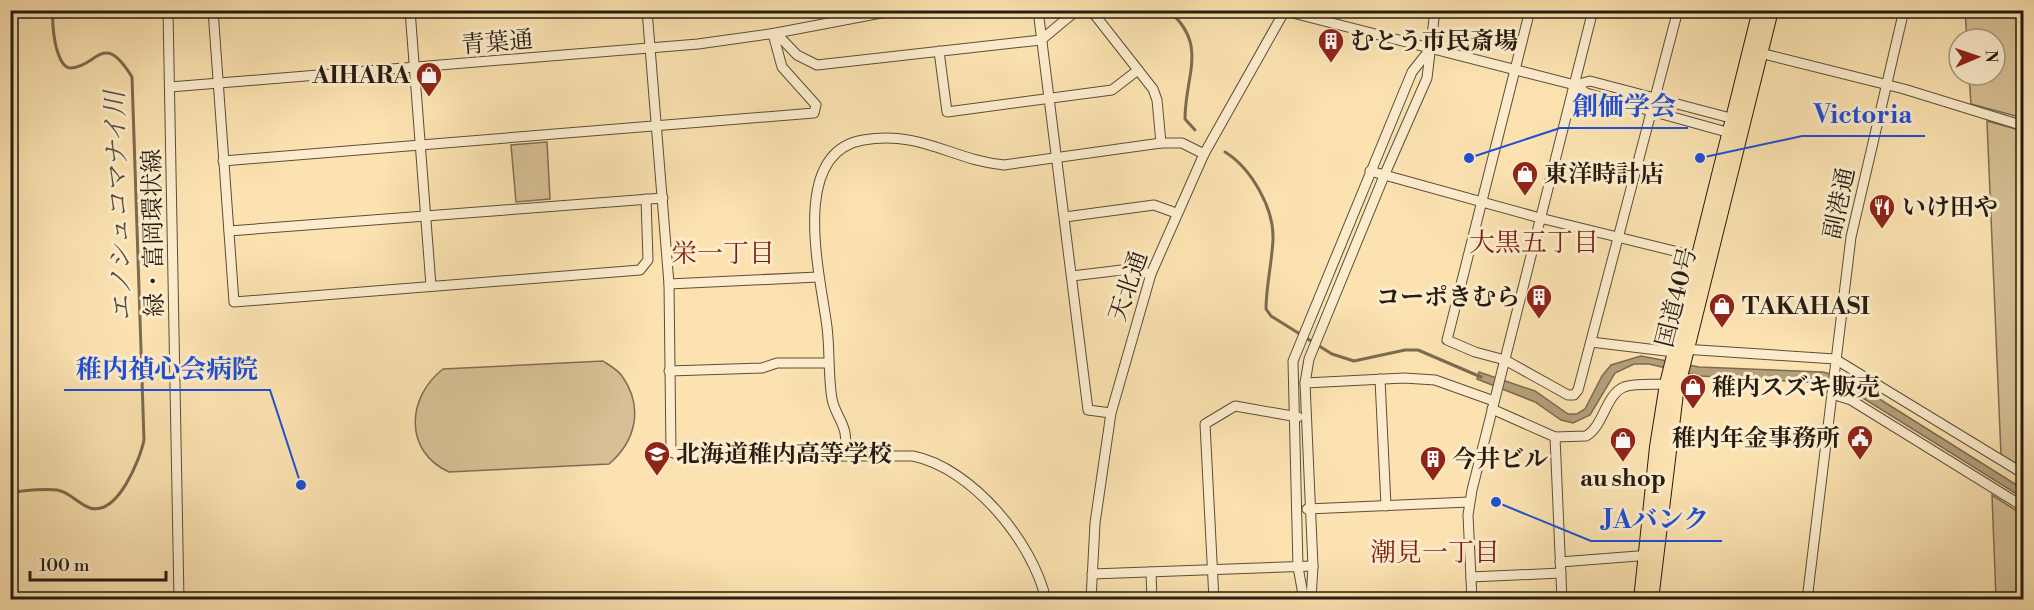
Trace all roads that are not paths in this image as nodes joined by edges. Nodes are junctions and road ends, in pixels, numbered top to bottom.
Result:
1 (168, 10) edge
2 (213, 10) edge
3 (410, 10) edge
4 (647, 10) edge
5 (897, 10) edge
6 (1038, 10) edge
7 (1077, 10) edge
8 (1091, 10) edge
9 (1435, 10) edge
10 (1530, 10) edge
11 (1593, 10) edge
12 (1678, 10) edge
13 (1760, 10) edge
14 (1771, 10) edge
15 (1904, 10) edge
16 (1283, 11) edge
17 (775, 34) junction
18 (1041, 40) junction
19 (1431, 48) junction
20 (650, 49) junction
21 (939, 51) junction
22 (1760, 53) junction
23 (414, 68) junction
24 (1515, 69) junction
25 (1138, 70) junction
26 (218, 83) junction
27 (1885, 84) junction
28 (1575, 85) junction
29 (170, 87) junction
30 (1048, 98) junction
31 (1656, 99) junction
32 (1653, 110) junction
33 (2024, 126) edge
34 (657, 127) junction
35 (1736, 127) junction
36 (1161, 143) junction
37 (420, 145) junction
38 (1204, 153) junction
39 (1056, 158) junction
40 (224, 161) junction
41 (1370, 171) junction
42 (1384, 176) junction
43 (663, 198) junction
44 (646, 199) junction
45 (1480, 202) junction
46 (1176, 213) junction
47 (426, 216) junction
48 (1065, 217) junction
49 (1540, 218) junction
50 (229, 231) junction
51 (1620, 238) junction
52 (1703, 258) junction
53 (1151, 274) junction
54 (1072, 276) junction
55 (818, 277) junction
56 (669, 284) junction
57 (430, 286) junction
58 (1592, 342) junction
59 (1836, 359) junction
60 (828, 363) junction
61 (1676, 363) junction
62 (1504, 364) junction
63 (669, 371) junction
64 (1380, 380) junction
65 (1305, 383) junction
66 (1833, 389) junction
67 (1493, 402) junction
68 (1111, 413) junction
69 (1293, 416) junction
70 (1306, 418) junction
71 (1555, 437) junction
72 (846, 456) junction
73 (2024, 474) edge
74 (1469, 502) junction
75 (1386, 506) junction
76 (2024, 507) edge
77 (1310, 509) junction
78 (1296, 510) junction
79 (1651, 556) junction
80 (1560, 562) junction
81 (1313, 566) junction
82 (1298, 567) junction
83 (1212, 570) junction
84 (1151, 572) junction
85 (1561, 573) junction
86 (1092, 574) junction
87 (1471, 577) junction
88 (179, 600) edge
89 (1046, 600) edge
90 (1091, 600) edge
91 (1152, 600) edge
92 (1214, 600) edge
93 (1304, 600) edge
94 (1311, 600) edge
95 (1472, 600) edge
96 (1562, 600) edge
97 (1641, 600) edge
98 (1651, 600) edge
99 (1807, 600) edge

1 - 29 street, 緑・富岡環状線
2 - 26 street
3 - 23 street
4 - 20 street
5 - 17 street, 青葉通
6 - 18 street
7 - 18 street
8 - 25 street
9 - 19 street
10 - 24 street
11 - 28 street
12 - 31 street
13 - 35 highway, 国道40号
14 - 22 highway, 国道40号
15 - 27 street, 副港通
16 - 19 street
16 - 38 street, 天北通
17 - 20 street, 青葉通
17 - 21 street
17 - 34 street
18 - 21 street
18 - 30 street
19 - 24 street
19 - 41 street
19 - 42 street
20 - 23 street, 青葉通
20 - 34 street
21 - 30 street
22 - 27 street
22 - 35 highway, 国道40号
23 - 26 street, 青葉通
23 - 37 street
24 - 28 street
24 - 45 street
25 - 30 street
25 - 36 street
26 - 29 street, 青葉通
26 - 40 street
27 - 33 street
27 - 59 street, 副港通
28 - 31 street
28 - 32 street
28 - 49 street
29 - 88 street, 緑・富岡環状線
30 - 39 street
31 - 32 street
31 - 35 street
32 - 35 street
32 - 51 street
34 - 37 street
34 - 43 street
35 - 52 highway, 国道40号
36 - 38 street
36 - 39 street
37 - 40 street
37 - 47 street
38 - 46 street, 天北通
39 - 48 street
39 - 55 street
40 - 50 street
41 - 42 street
41 - 69 street
42 - 45 street
42 - 65 street
43 - 44 street
43 - 56 street
44 - 47 street
44 - 57 street
45 - 49 street
45 - 62 street
46 - 48 street
46 - 53 street, 天北通
47 - 50 street
47 - 57 street
48 - 54 street
49 - 51 street
49 - 62 street
50 - 57 street
51 - 52 street
51 - 58 street
52 - 61 highway, 国道40号
53 - 54 street
53 - 68 street, 天北通
54 - 68 street
55 - 56 street
55 - 60 street
56 - 63 street
58 - 61 street
58 - 62 street
59 - 61 street
59 - 66 street, 副港通
59 - 73 street
60 - 63 street
60 - 72 street
61 - 71 street
61 - 79 highway, 国道40号
62 - 67 street
63 - 72 street
64 - 65 street
64 - 67 street
64 - 75 street
65 - 70 street
66 - 76 street
66 - 99 street
67 - 71 street
67 - 74 street
68 - 86 street, 天北通
69 - 70 street
69 - 78 street
69 - 83 street
70 - 77 street
71 - 80 street
72 - 89 street
74 - 75 street
74 - 87 street
75 - 77 street
77 - 78 street
77 - 81 street
78 - 82 street
79 - 80 street
79 - 97 highway, 国道40号
79 - 98 highway, 国道40号
80 - 85 street
81 - 82 street
81 - 94 street
82 - 83 street
82 - 93 street
83 - 84 street
83 - 92 street
84 - 86 street
84 - 91 street
85 - 87 street
85 - 96 street
86 - 90 street, 天北通
87 - 95 street

